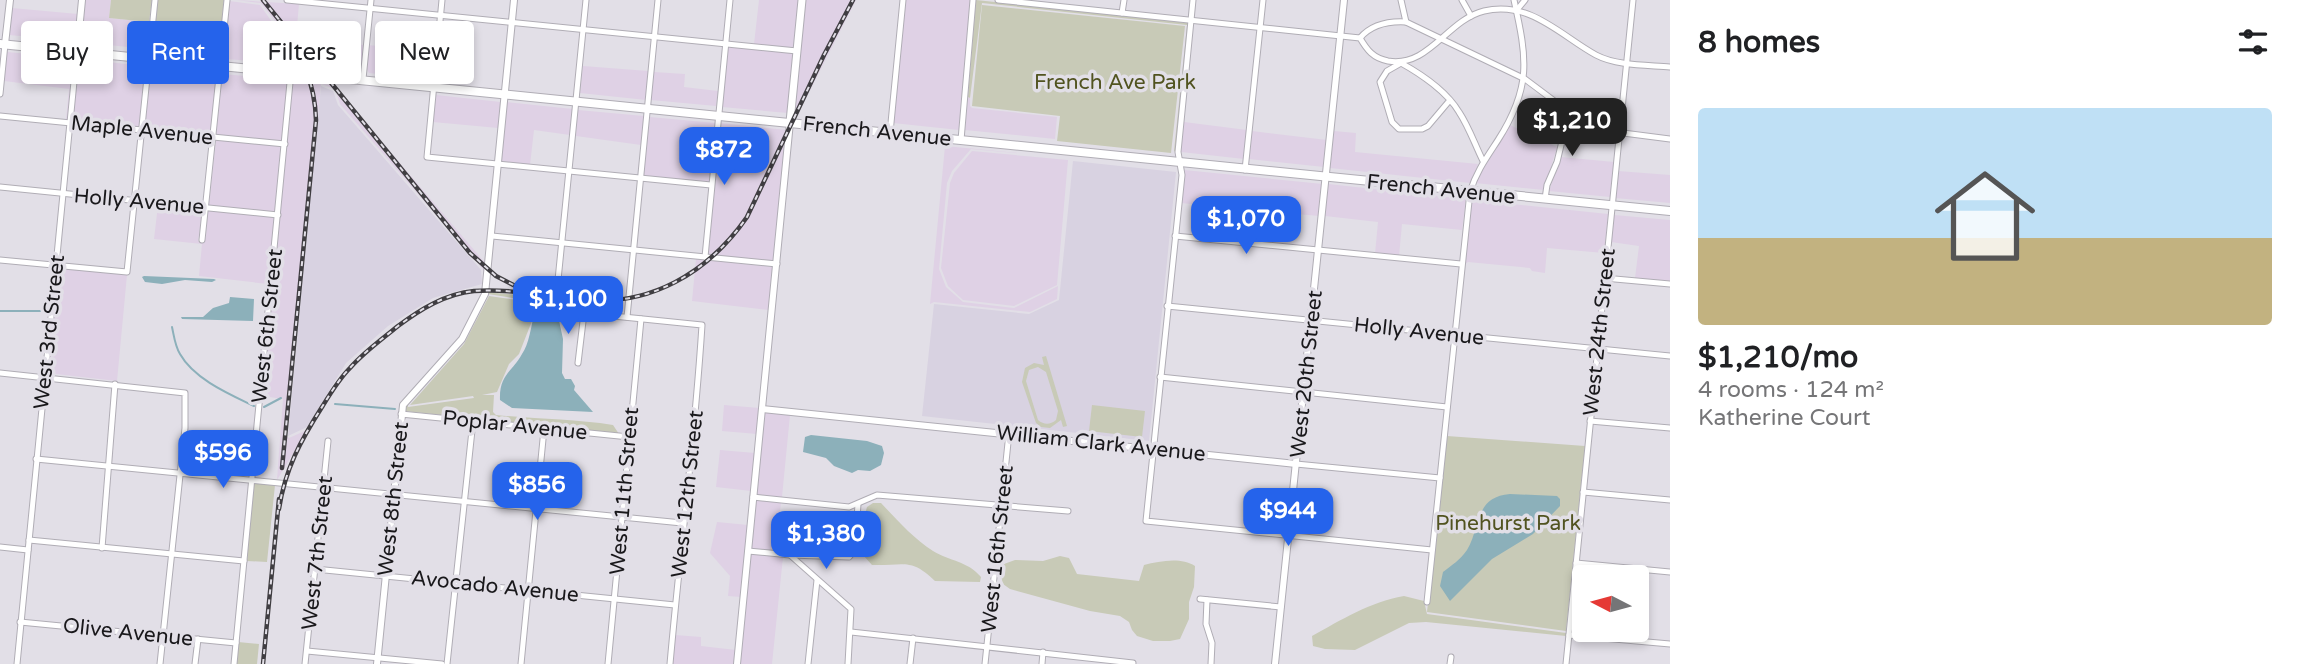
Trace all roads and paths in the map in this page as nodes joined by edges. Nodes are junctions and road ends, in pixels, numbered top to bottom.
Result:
1 (10, 0) edge
2 (82, 0) edge
3 (155, 0) edge
4 (227, 0) edge
5 (287, 0) edge
6 (371, 0) edge
7 (442, 0) edge
8 (514, 0) edge
9 (586, 0) edge
10 (658, 0) edge
11 (730, 0) edge
12 (802, 0) edge
13 (903, 0) edge
14 (973, 0) edge
15 (998, 0) edge
16 (1124, 0) edge
17 (1193, 0) edge
18 (1263, 0) edge
19 (1344, 0) edge
20 (1401, 0) edge
21 (1462, 0) edge
22 (1514, 0) edge
23 (1525, 0) edge
24 (1633, 0) edge
25 (299, 1) edge
26 (1053, 3) edge
27 (370, 9) junction
28 (1516, 11) junction
29 (1122, 13) junction
30 (441, 16) junction
31 (1471, 16) junction
32 (80, 21) edge
33 (153, 21) edge
34 (225, 21) edge
35 (1191, 21) junction
36 (1406, 22) junction
37 (512, 23) junction
38 (1260, 27) junction
39 (583, 29) junction
40 (1340, 35) junction
41 (654, 36) junction
42 (1360, 38) junction
43 (1439, 40) junction
44 (725, 43) junction
45 (3, 44) edge
46 (21, 46) edge
47 (797, 51) junction
48 (1401, 63) junction
49 (1626, 63) junction
50 (1670, 67) edge
51 (363, 79) joint
52 (1525, 79) junction
53 (74, 84) edge
54 (146, 84) edge
55 (218, 84) edge
56 (291, 84) edge
57 (434, 86) junction
58 (0, 94) edge
59 (505, 94) junction
60 (1450, 100) junction
61 (577, 101) junction
62 (648, 108) junction
63 (1569, 112) junction
64 (718, 115) junction
65 (0, 116) edge
66 (790, 122) junction
67 (70, 123) junction
68 (142, 130) junction
69 (890, 133) junction
70 (1619, 134) junction
71 (213, 138) junction
72 (1670, 139) edge
73 (961, 140) junction
74 (285, 144) junction
75 (1483, 161) junction
76 (1180, 163) junction
77 (497, 164) junction
78 (1245, 170) junction
79 (569, 172) junction
80 (1326, 178) junction
81 (640, 179) junction
82 (711, 186) junction
83 (0, 187) edge
84 (1470, 192) junction
85 (63, 194) junction
86 (1545, 199) junction
87 (135, 201) junction
88 (1612, 206) junction
89 (206, 207) junction
90 (1670, 211) edge
91 (278, 215) junction
92 (492, 236) junction
93 (1175, 236) junction
94 (202, 240) dead end
95 (562, 243) junction
96 (634, 250) junction
97 (1319, 251) junction
98 (705, 257) junction
99 (0, 260) edge
100 (55, 264) junction
101 (777, 264) junction
102 (1461, 264) junction
103 (1604, 278) junction
104 (1670, 284) edge
105 (557, 290) dead end
106 (1167, 306) junction
107 (627, 317) junction
108 (641, 318) junction
109 (1311, 321) junction
110 (1454, 335) junction
111 (1598, 349) junction
112 (1670, 356) edge
113 (578, 363) dead end
114 (0, 373) edge
115 (44, 376) junction
116 (1160, 377) junction
117 (115, 384) junction
118 (1303, 393) junction
119 (1447, 407) junction
120 (762, 410) junction
121 (401, 414) junction
122 (473, 421) junction
123 (1590, 421) junction
124 (1670, 428) edge
125 (544, 429) junction
126 (1009, 433) junction
127 (629, 437) junction
128 (328, 441) dead end
129 (1154, 450) junction
130 (36, 459) junction
131 (1296, 464) junction
132 (109, 466) junction
133 (180, 473) junction
134 (1440, 478) junction
135 (252, 480) junction
136 (323, 488) junction
137 (1583, 492) junction
138 (394, 494) junction
139 (753, 497) junction
140 (1670, 500) edge
141 (464, 501) junction
142 (858, 504) junction
143 (1002, 506) junction
144 (536, 509) junction
145 (1068, 511) dead end
146 (622, 517) junction
147 (682, 523) junction
148 (1289, 535) junction
149 (29, 540) junction
150 (0, 547) edge
151 (102, 548) junction
152 (27, 550) junction
153 (1432, 550) junction
154 (748, 551) junction
155 (171, 554) junction
156 (790, 555) junction
157 (244, 561) junction
158 (1576, 563) junction
159 (315, 569) junction
160 (1670, 572) edge
161 (385, 575) junction
162 (817, 580) junction
163 (456, 583) junction
164 (528, 589) junction
165 (614, 598) junction
166 (1427, 602) dead end
167 (675, 604) junction
168 (1281, 607) junction
169 (20, 622) junction
170 (851, 632) junction
171 (1569, 635) junction
172 (162, 636) junction
173 (913, 638) junction
174 (198, 639) junction
175 (236, 643) junction
176 (1670, 644) edge
177 (986, 646) junction
178 (307, 650) junction
179 (1042, 652) junction
180 (377, 660) edge
181 (1133, 663) edge
182 (17, 664) edge
183 (160, 664) edge
184 (195, 664) edge
185 (233, 664) edge
186 (305, 664) edge
187 (445, 664) edge
188 (520, 664) edge
189 (608, 664) edge
190 (670, 664) edge
191 (737, 664) edge
192 (808, 664) edge
193 (848, 664) edge
194 (910, 664) edge
195 (985, 664) edge
196 (1042, 664) edge
197 (1211, 664) edge
198 (1275, 664) edge
199 (1566, 664) edge

1 - 45 street
2 - 32 street, West 3rd Street
3 - 33 street
4 - 34 street
5 - 25 street
6 - 27 street
7 - 30 street
8 - 37 street, West 8th Street
9 - 39 street
10 - 41 street
11 - 44 street
12 - 47 main road
13 - 69 street
14 - 73 street
15 - 26 street
16 - 29 street
17 - 35 street
18 - 38 street
19 - 40 street, West 20th Street
20 - 36 street
21 - 31 street
22 - 28 street
23 - 28 street
24 - 49 street, West 24th Street
25 - 27 street
26 - 29 street
27 - 30 street
27 - 51 street
28 - 31 street
28 - 49 street
28 - 52 street
29 - 35 street
30 - 37 street
30 - 57 street
31 - 43 street
35 - 38 street
35 - 76 street
36 - 42 street
36 - 43 street
37 - 39 street
37 - 59 street, West 8th Street
38 - 40 street
38 - 78 street
39 - 41 street
39 - 61 street
40 - 42 street
40 - 80 street, West 20th Street
41 - 44 street
41 - 62 street
42 - 48 street
43 - 48 street
43 - 52 street
44 - 47 street
44 - 64 street
45 - 46 main road, French Avenue
45 - 58 street
47 - 66 main road
48 - 60 street
48 - 60 street
49 - 50 street
49 - 70 street, West 24th Street
51 - 57 main road, French Avenue
52 - 63 street
52 - 75 street
53 - 67 street, West 3rd Street
54 - 68 street
55 - 71 street
56 - 74 street, West 6th Street
57 - 59 main road, French Avenue
57 - 77 street
59 - 61 main road, French Avenue
59 - 77 street, West 8th Street
60 - 75 street
61 - 62 main road, French Avenue
61 - 79 street
62 - 64 main road, French Avenue
62 - 81 street
63 - 70 street
63 - 86 street
64 - 66 main road, French Avenue
64 - 82 street
65 - 67 street, Maple Avenue
66 - 69 main road, French Avenue
66 - 101 street
67 - 68 street, Maple Avenue
67 - 85 street, West 3rd Street
68 - 71 street, Maple Avenue
68 - 87 street
69 - 73 main road, French Avenue
70 - 72 street
70 - 88 street, West 24th Street
71 - 74 street, Maple Avenue
71 - 89 street
73 - 76 main road, French Avenue
74 - 91 street, West 6th Street
75 - 84 street
76 - 78 main road, French Avenue
76 - 93 street
77 - 79 street
77 - 92 street, West 8th Street
78 - 80 main road, French Avenue
79 - 81 street
79 - 95 street
80 - 84 main road, French Avenue
80 - 97 street, West 20th Street
81 - 82 street
81 - 96 street
82 - 98 street
83 - 85 street, Holly Avenue
84 - 86 main road, French Avenue
84 - 102 street
85 - 87 street, Holly Avenue
85 - 100 street, West 3rd Street
86 - 88 main road, French Avenue
87 - 89 street, Holly Avenue
87 - 100 street
88 - 90 main road, French Avenue
88 - 103 street, West 24th Street
89 - 91 street, Holly Avenue
89 - 94 street
91 - 135 street, West 6th Street
92 - 95 street
92 - 121 street, West 8th Street
93 - 97 street
93 - 106 street
95 - 96 street
95 - 105 street
96 - 98 street
96 - 107 street
97 - 102 street
97 - 109 street, West 20th Street
98 - 101 street
99 - 100 street
100 - 115 street, West 3rd Street
101 - 120 street
102 - 110 street
103 - 104 street
103 - 111 street, West 24th Street
106 - 109 street, Holly Avenue
106 - 116 street
107 - 108 street
107 - 113 street
108 - 127 street, West 11th Street
108 - 147 street, West 12th Street
109 - 110 street, Holly Avenue
109 - 118 street, West 20th Street
110 - 111 street, Holly Avenue
110 - 119 street
111 - 112 street, Holly Avenue
111 - 123 street, West 24th Street
114 - 115 street
115 - 117 street
115 - 130 street, West 3rd Street
116 - 118 street
116 - 129 street
117 - 132 street
117 - 133 street
118 - 119 street
118 - 131 street, West 20th Street
119 - 134 street
120 - 126 street, William Clark Avenue
120 - 139 street
121 - 122 street, Poplar Avenue
121 - 138 street, West 8th Street
122 - 125 street, Poplar Avenue
122 - 141 street
123 - 124 street
123 - 137 street, West 24th Street
125 - 127 street, Poplar Avenue
125 - 144 street
126 - 129 street, William Clark Avenue
126 - 143 street, West 16th Street
127 - 146 street, West 11th Street
128 - 136 street, West 7th Street
129 - 131 street, William Clark Avenue
129 - 148 street
130 - 132 street
130 - 149 street, West 3rd Street
131 - 134 street, William Clark Avenue
131 - 148 street, West 20th Street
132 - 133 street
132 - 151 street
133 - 135 street
133 - 155 street
134 - 153 street
135 - 136 street
135 - 157 street, West 6th Street
136 - 138 street
136 - 159 street, West 7th Street
137 - 140 street
137 - 158 street, West 24th Street
138 - 141 street
138 - 161 street, West 8th Street
139 - 142 street
139 - 154 street
141 - 144 street
141 - 163 street
142 - 143 street
142 - 156 street
143 - 145 street
143 - 177 street, West 16th Street
144 - 146 street
144 - 164 street
146 - 147 street
146 - 165 street, West 11th Street
147 - 167 street, West 12th Street
148 - 153 street
148 - 168 street, West 20th Street
149 - 151 street
149 - 152 street, West 3rd Street
150 - 152 street
151 - 155 street
152 - 169 street, West 3rd Street
153 - 166 street
154 - 156 street
154 - 191 street
155 - 157 street
155 - 172 street
156 - 162 street
157 - 175 street, West 6th Street
158 - 160 street
158 - 171 street, West 24th Street
159 - 161 street, Avocado Avenue
159 - 178 street, West 7th Street
161 - 163 street, Avocado Avenue
161 - 180 street, West 8th Street
162 - 170 street
162 - 192 street
163 - 164 street, Avocado Avenue
163 - 187 street
164 - 165 street, Avocado Avenue
164 - 188 street
165 - 167 street, Avocado Avenue
165 - 189 street, West 11th Street
167 - 190 street, West 12th Street
168 - 197 street
168 - 198 street, West 20th Street
169 - 172 street, Olive Avenue
169 - 182 street, West 3rd Street
170 - 173 street
170 - 193 street
171 - 176 street
171 - 199 street, West 24th Street
172 - 174 street, Olive Avenue
172 - 183 street
173 - 177 street
173 - 194 street
174 - 175 street, Olive Avenue
174 - 184 street
175 - 185 street, West 6th Street
177 - 179 street
177 - 195 street, West 16th Street
178 - 180 street
178 - 186 street, West 7th Street
179 - 181 street
179 - 196 street
180 - 187 street

